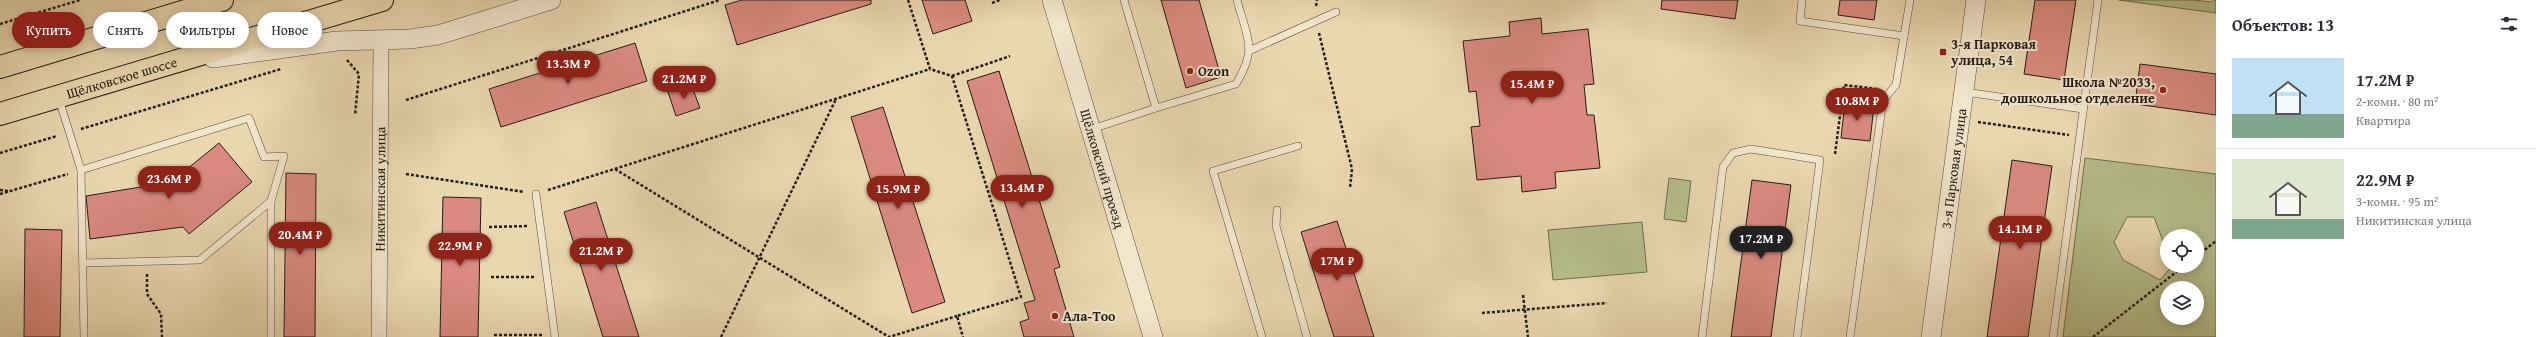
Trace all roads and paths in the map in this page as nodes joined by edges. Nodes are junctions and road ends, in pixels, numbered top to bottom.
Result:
1 (80, 0) edge
2 (222, 0) edge
3 (382, 0) edge
4 (551, 0) edge
5 (720, 0) edge
6 (908, 0) edge
7 (1000, 0) edge
8 (1052, 0) edge
9 (1124, 0) edge
10 (1237, 0) edge
11 (1802, 0) edge
12 (1910, 0) edge
13 (1976, 0) edge
14 (2098, 0) edge
15 (992, 3) dead end
16 (1336, 12) dead end
17 (1316, 20) junction
18 (0, 24) edge
19 (1904, 36) junction
20 (381, 40) junction
21 (1251, 50) junction
22 (341, 56) dead end
23 (1010, 56) dead end
24 (163, 66) junction
25 (0, 67) edge
26 (283, 69) dead end
27 (930, 69) junction
28 (952, 76) junction
29 (1891, 91) junction
30 (1964, 92) junction
31 (59, 97) junction
32 (836, 99) junction
33 (406, 100) dead end
34 (1156, 108) junction
35 (2083, 109) junction
36 (0, 114) edge
37 (355, 115) dead end
38 (1960, 119) junction
39 (1090, 130) junction
40 (70, 132) junction
41 (2080, 136) junction
42 (1298, 146) dead end
43 (0, 153) edge
44 (1835, 154) dead end
45 (615, 169) junction
46 (82, 170) junction
47 (406, 174) dead end
48 (1350, 188) dead end
49 (0, 190) edge
50 (12, 191) junction
51 (0, 194) edge
52 (536, 194) junction
53 (271, 201) junction
54 (1277, 210) dead end
55 (540, 225) junction
56 (489, 227) dead end
57 (2216, 241) edge
58 (2204, 250) edge
59 (759, 258) junction
60 (146, 263) junction
61 (83, 264) junction
62 (2175, 273) edge
63 (547, 276) junction
64 (491, 277) dead end
65 (1523, 295) dead end
66 (1607, 303) dead end
67 (1525, 310) junction
68 (1482, 313) dead end
69 (957, 316) junction
70 (494, 335) dead end
71 (555, 336) edge
72 (84, 337) edge
73 (162, 337) edge
74 (271, 337) edge
75 (379, 337) edge
76 (721, 337) edge
77 (964, 337) edge
78 (1154, 337) edge
79 (1262, 337) edge
80 (1308, 337) edge
81 (1528, 337) edge
82 (1702, 337) edge
83 (1797, 337) edge
84 (1850, 337) edge
85 (1931, 337) edge
86 (2053, 337) edge
87 (2094, 337) edge

1 - 18 path
2 - 25 main road
3 - 24 main road, Щёлковское шоссе
4 - 20 street
5 - 33 path
6 - 27 path
7 - 15 path
8 - 39 street, Щёлковский проезд
9 - 34 lane
10 - 21 lane
11 - 19 lane
12 - 19 lane
13 - 30 street, 3-я Парковая улица
14 - 35 lane
16 - 17 lane
17 - 21 lane
17 - 48 path
19 - 29 lane
20 - 24 street
20 - 75 street, Никитинская улица
21 - 34 lane
22 - 37 path
23 - 28 path
24 - 31 main road, Щёлковское шоссе
26 - 40 path
27 - 28 path
27 - 32 path
28 - 69 path
29 - 44 path
29 - 84 lane
30 - 35 lane
30 - 38 street, 3-я Парковая улица
31 - 36 main road, Щёлковское шоссе
31 - 40 lane
32 - 45 path
32 - 59 path
34 - 39 lane
35 - 41 lane
38 - 41 path
38 - 85 street, 3-я Парковая улица
39 - 78 street, Щёлковский проезд
40 - 43 path
40 - 46 lane
41 - 86 lane
42 - 79 lane
45 - 52 path
45 - 59 path
46 - 50 path
46 - 53 lane
46 - 61 lane
47 - 52 path
49 - 50 path
50 - 51 path
52 - 55 lane
53 - 60 lane
53 - 74 lane
54 - 80 lane
55 - 56 path
55 - 63 lane
57 - 58 path
59 - 69 path
59 - 76 path
60 - 61 lane
60 - 73 path
61 - 72 lane
62 - 87 path
63 - 64 path
63 - 71 lane
65 - 67 path
66 - 67 path
67 - 68 path
67 - 81 path
69 - 77 path
70 - 71 path
82 - 83 lane

